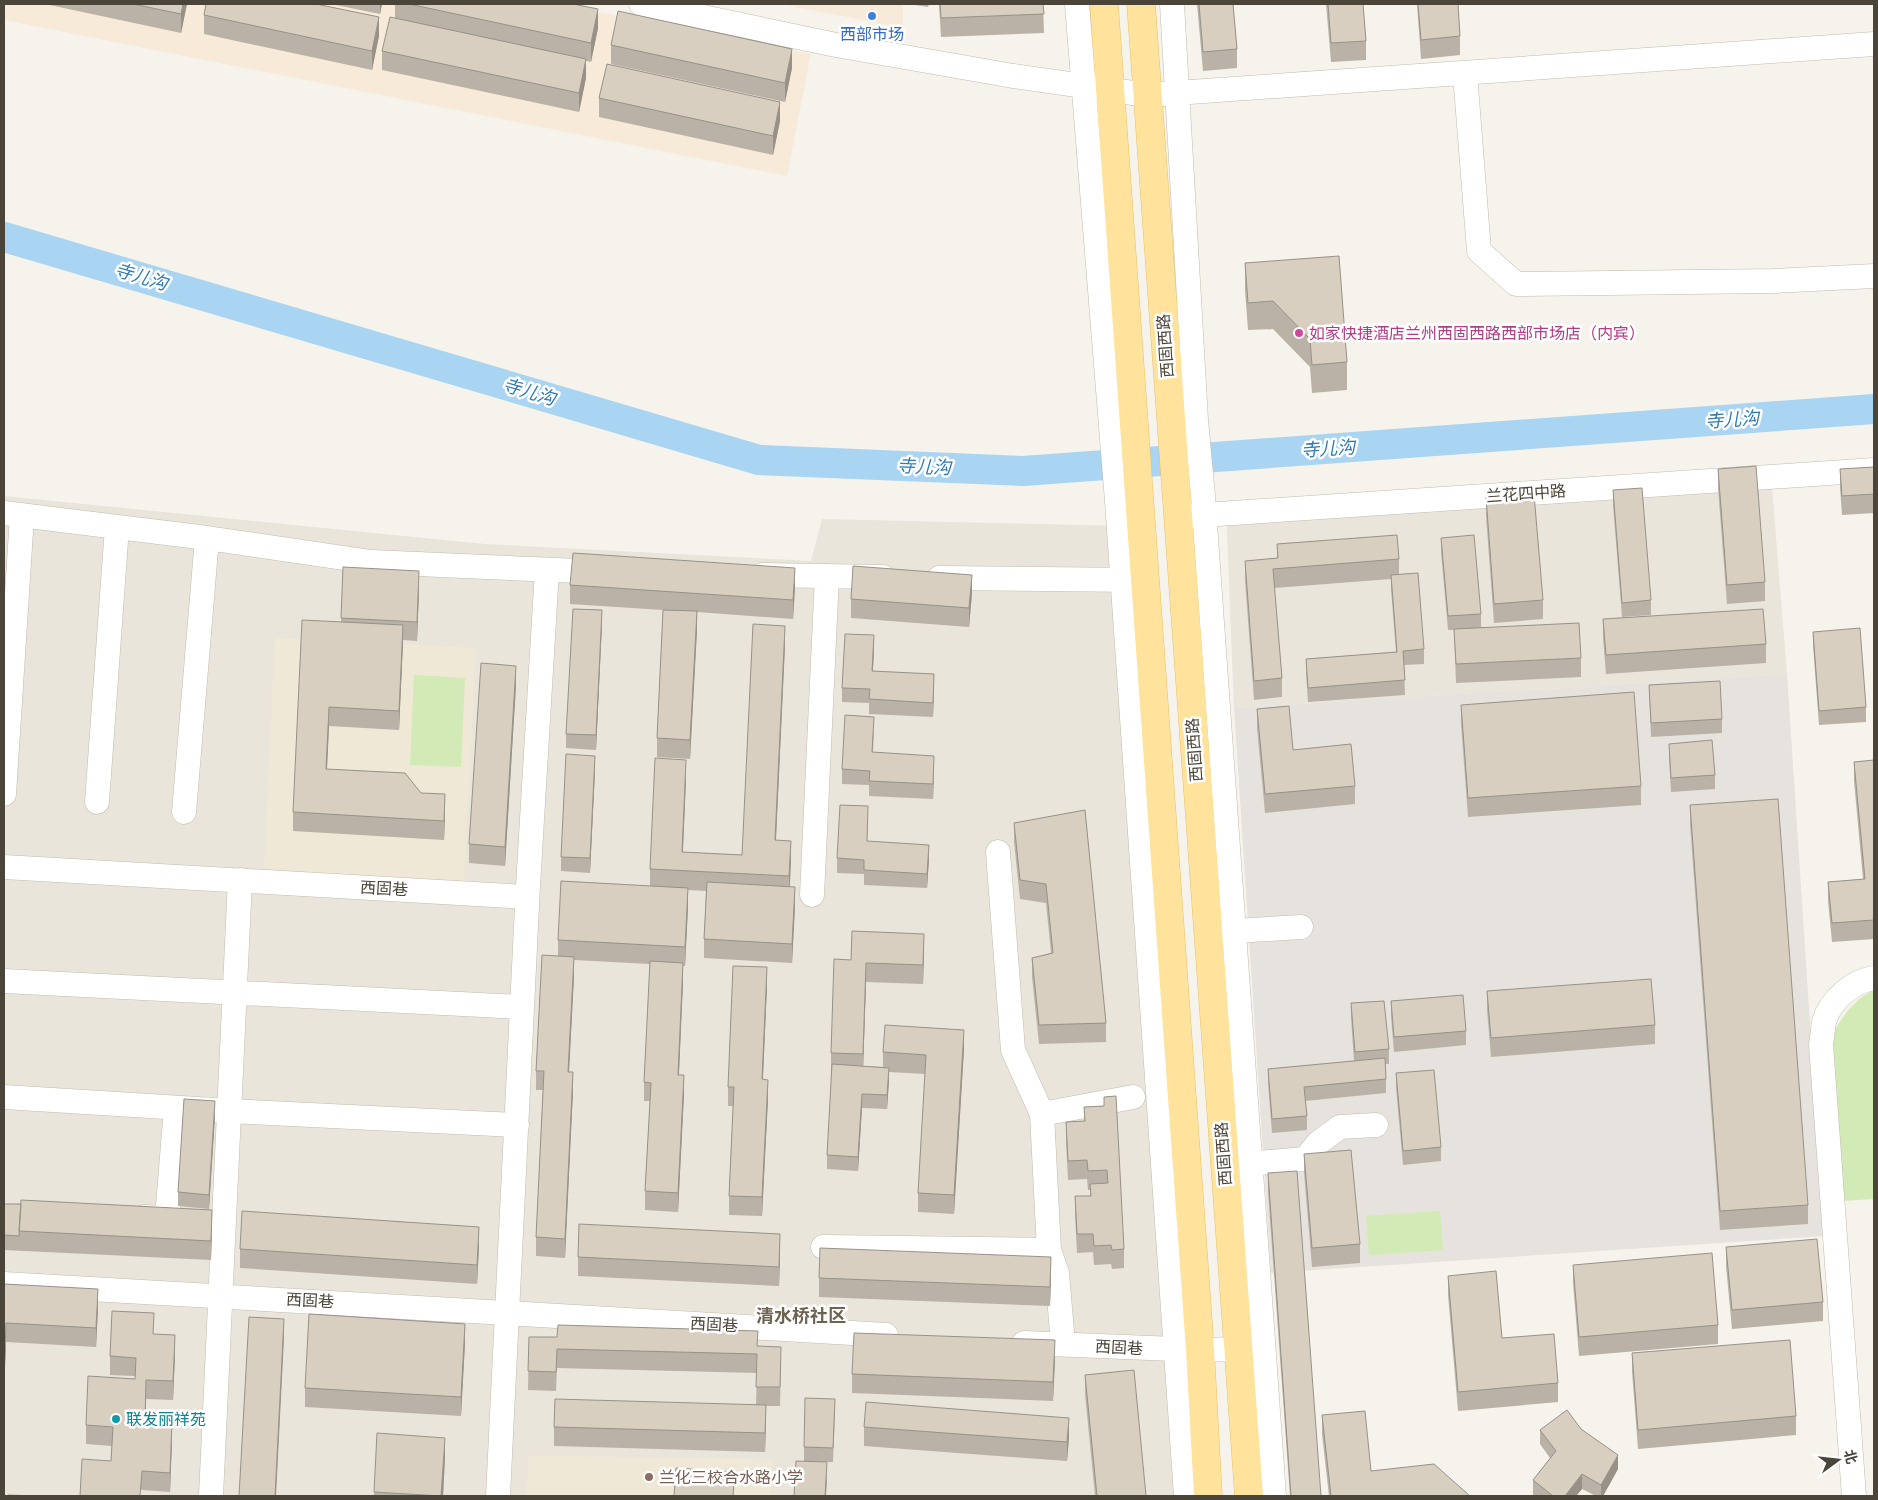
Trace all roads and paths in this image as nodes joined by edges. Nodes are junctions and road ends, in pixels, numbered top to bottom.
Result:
1 (641, 4) edge
2 (1078, 4) edge
3 (1104, 4) edge
4 (1141, 4) edge
5 (1172, 4) edge
6 (1874, 44) edge
7 (1465, 74) junction
8 (1083, 86) junction
9 (1110, 90) junction
10 (1178, 93) junction
11 (1147, 95) junction
12 (1874, 276) edge
13 (1183, 421) junction
14 (1122, 425) junction
15 (1874, 470) edge
16 (1190, 506) junction
17 (13, 515) edge
18 (117, 527) junction
19 (207, 538) junction
20 (547, 570) junction
21 (627, 572) edge
22 (737, 574) edge
23 (827, 576) junction
24 (1134, 580) junction
25 (4, 794) edge
26 (97, 802) dead end
27 (184, 812) dead end
28 (998, 852) dead end
29 (4, 867) edge
30 (240, 880) junction
31 (812, 895) dead end
32 (527, 897) junction
33 (1301, 927) dead end
34 (1220, 932) junction
35 (1874, 978) edge
36 (4, 981) edge
37 (235, 992) junction
38 (522, 1007) junction
39 (4, 1097) edge
40 (1133, 1097) dead end
41 (176, 1108) junction
42 (230, 1111) junction
43 (1042, 1114) junction
44 (517, 1125) junction
45 (1376, 1125) dead end
46 (1237, 1165) junction
47 (119, 1216) edge
48 (823, 1247) edge
49 (1049, 1250) junction
50 (4, 1284) edge
51 (222, 1296) junction
52 (508, 1312) junction
53 (906, 1336) edge
54 (1006, 1342) edge
55 (1063, 1344) junction
56 (1237, 1349) junction
57 (1188, 1350) junction
58 (211, 1496) edge
59 (498, 1496) edge
60 (1186, 1496) edge
61 (1208, 1496) edge
62 (1249, 1496) edge
63 (1274, 1496) edge
64 (1854, 1496) edge

1 - 8 street
2 - 8 street
3 - 9 main road
4 - 11 main road, 西固西路
5 - 10 street
6 - 7 street
7 - 10 street
7 - 12 street
8 - 9 street
8 - 14 street
9 - 11 street
9 - 14 main road
10 - 11 street
10 - 13 street
11 - 13 main road, 西固西路
13 - 16 main road, 西固西路
14 - 24 main road
15 - 16 street, 兰花四中路
16 - 34 main road, 西固西路
17 - 18 street
17 - 25 street
18 - 19 street
18 - 26 street
19 - 20 street
19 - 27 street
20 - 21 street
20 - 32 street
22 - 23 street
23 - 24 street
23 - 31 street
24 - 57 main road
28 - 43 street
29 - 30 street, 西固巷
30 - 32 street, 西固巷
30 - 37 street
32 - 38 street
33 - 34 street
34 - 46 main road, 西固西路
35 - 64 street
36 - 37 street
37 - 38 street
37 - 42 street
38 - 44 street
39 - 41 street
40 - 43 street
41 - 42 street
41 - 47 street
42 - 44 street
42 - 51 street
43 - 49 street
44 - 52 street
45 - 46 street
46 - 56 main road, 西固西路
46 - 63 street
48 - 49 street
49 - 55 street
50 - 51 street, 西固巷
51 - 52 street, 西固巷
51 - 58 street
52 - 53 street, 西固巷
52 - 59 street
54 - 55 street, 西固巷
55 - 57 street, 西固巷
56 - 57 street, 西固巷
56 - 62 main road, 西固西路
57 - 60 street
57 - 61 main road

